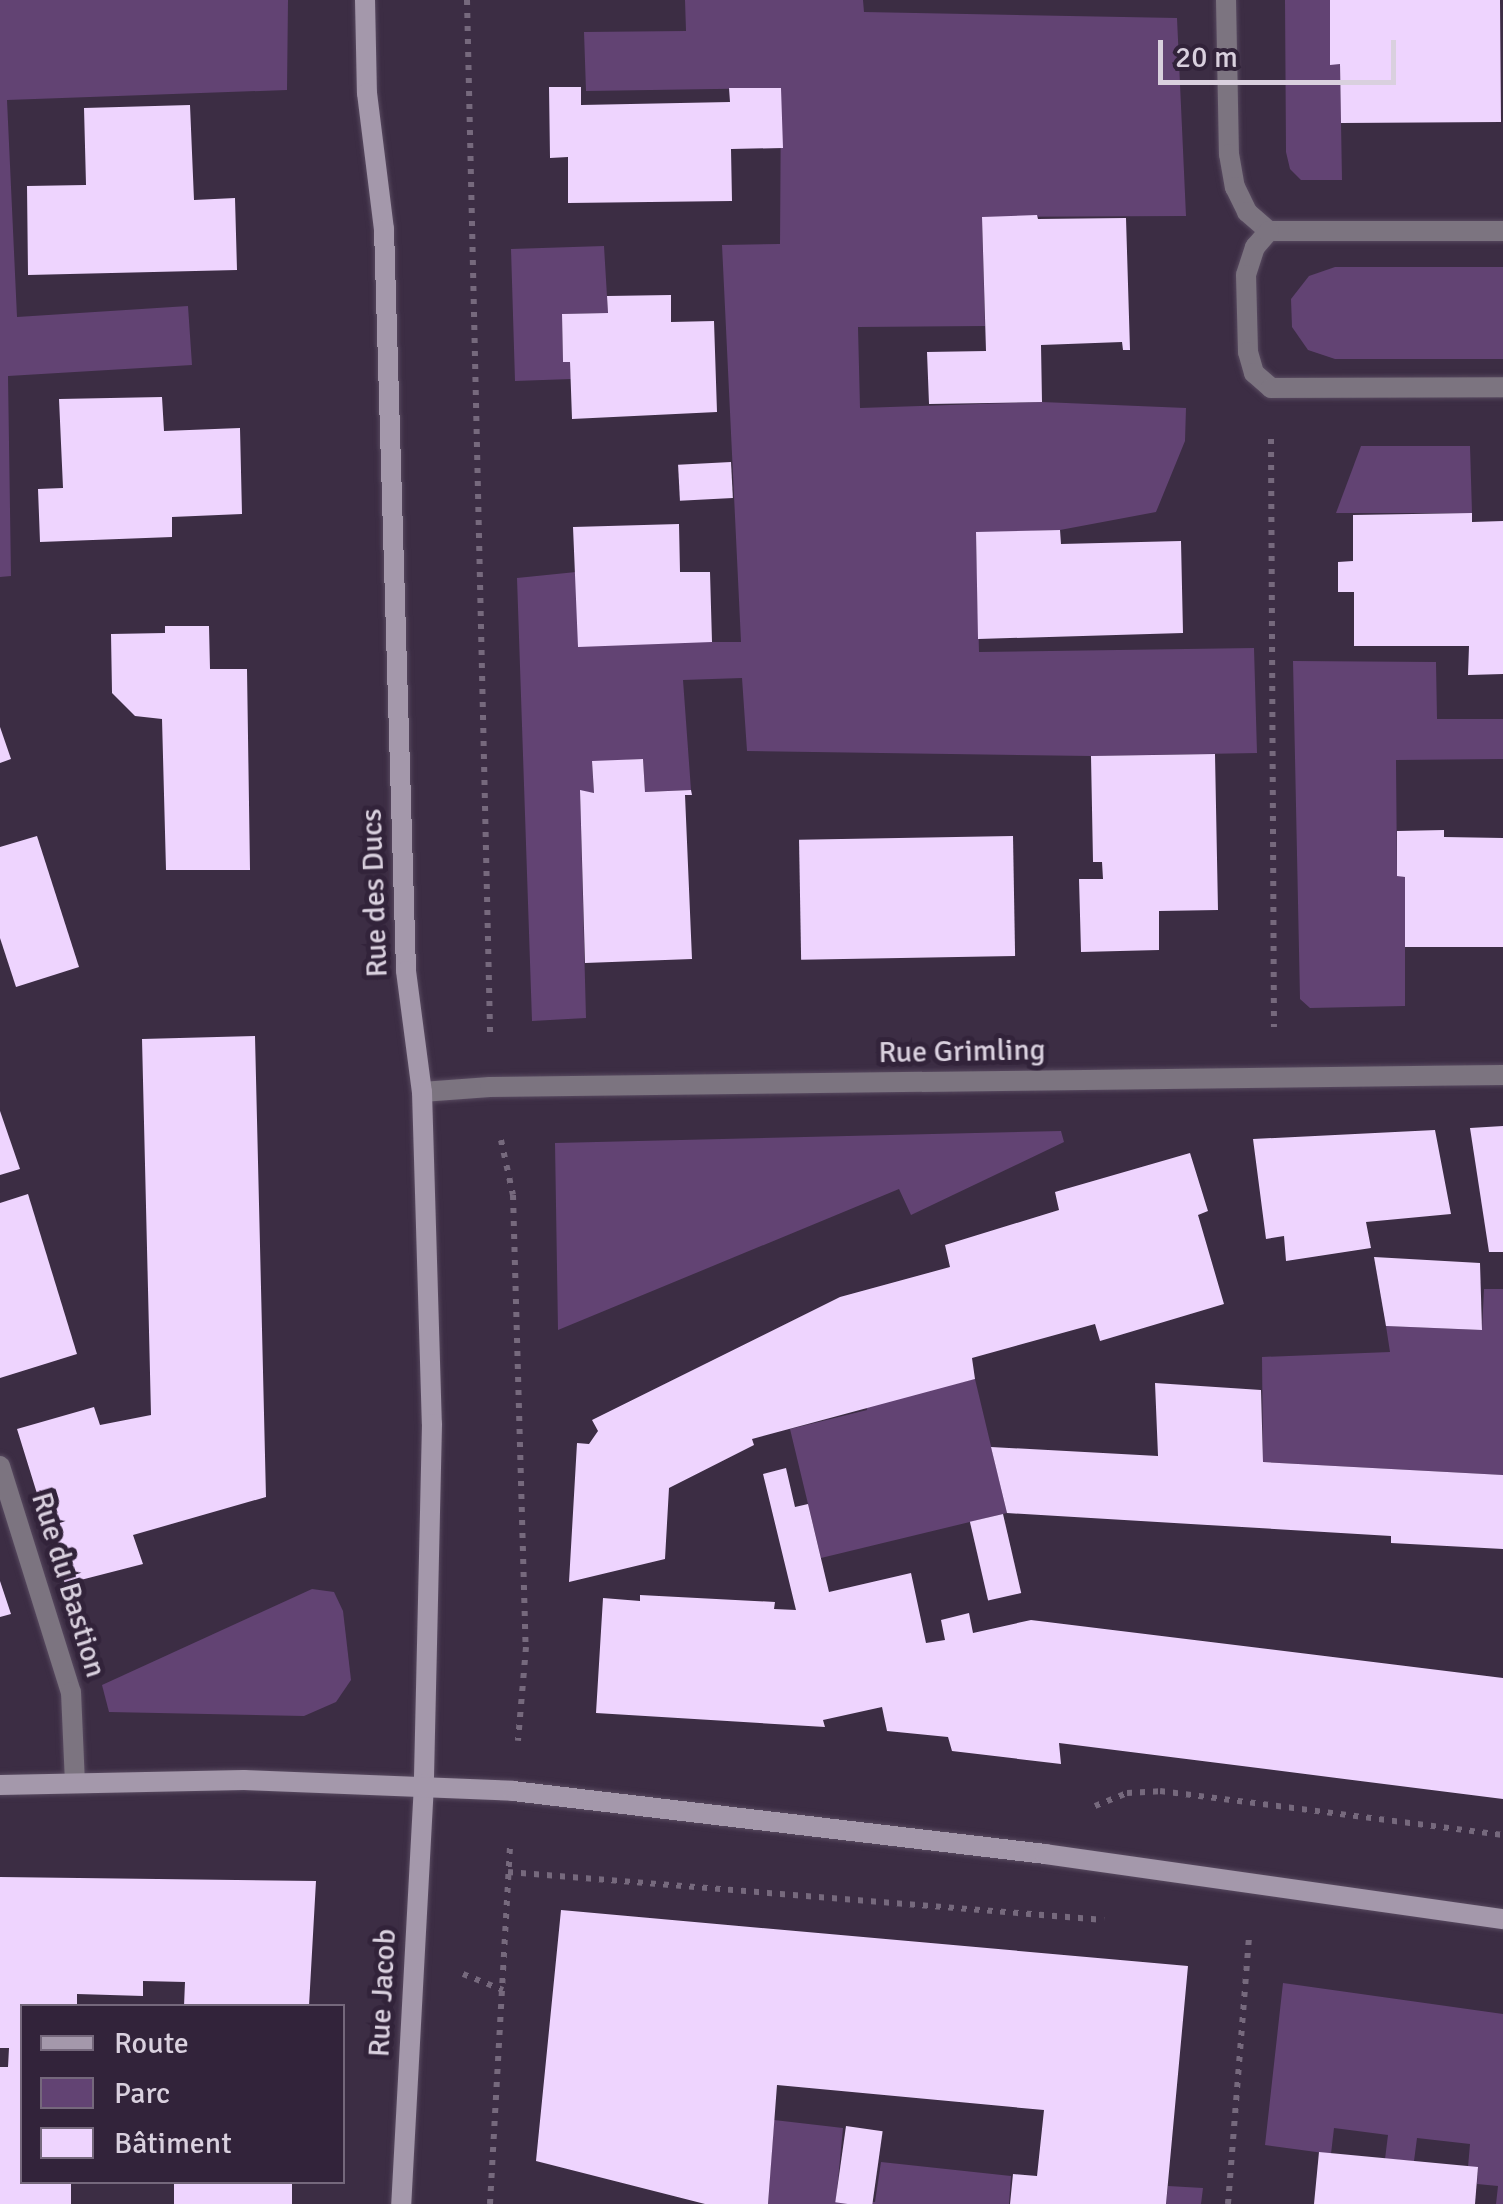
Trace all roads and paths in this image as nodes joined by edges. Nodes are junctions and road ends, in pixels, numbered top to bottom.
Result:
1 (365, 0) edge
2 (1226, 0) edge
3 (1270, 231) junction
4 (1503, 231) edge
5 (1503, 387) edge
6 (1271, 388) junction
7 (1503, 1076) edge
8 (1275, 1078) junction
9 (422, 1092) junction
10 (0, 1466) edge
11 (75, 1783) junction
12 (0, 1784) edge
13 (424, 1784) junction
14 (1503, 1835) edge
15 (1045, 1854) junction
16 (508, 1872) dead end
17 (1503, 1919) edge
18 (1111, 1921) dead end
19 (1232, 1938) dead end
20 (1248, 1940) junction
21 (1268, 1943) dead end
22 (401, 2204) edge
23 (1228, 2204) edge

1 - 9 street, Rue des Ducs
2 - 3 street
3 - 4 street
3 - 6 street
5 - 6 street
6 - 8 path
7 - 8 street, Rue Grimling
8 - 9 street, Rue Grimling
9 - 13 street, Rue des Ducs
10 - 11 street, Rue du Bastion
11 - 12 street
11 - 13 street
13 - 15 street
13 - 22 street, Rue Jacob
14 - 15 path
15 - 17 street
16 - 18 path
19 - 20 path
20 - 21 path
20 - 23 path

